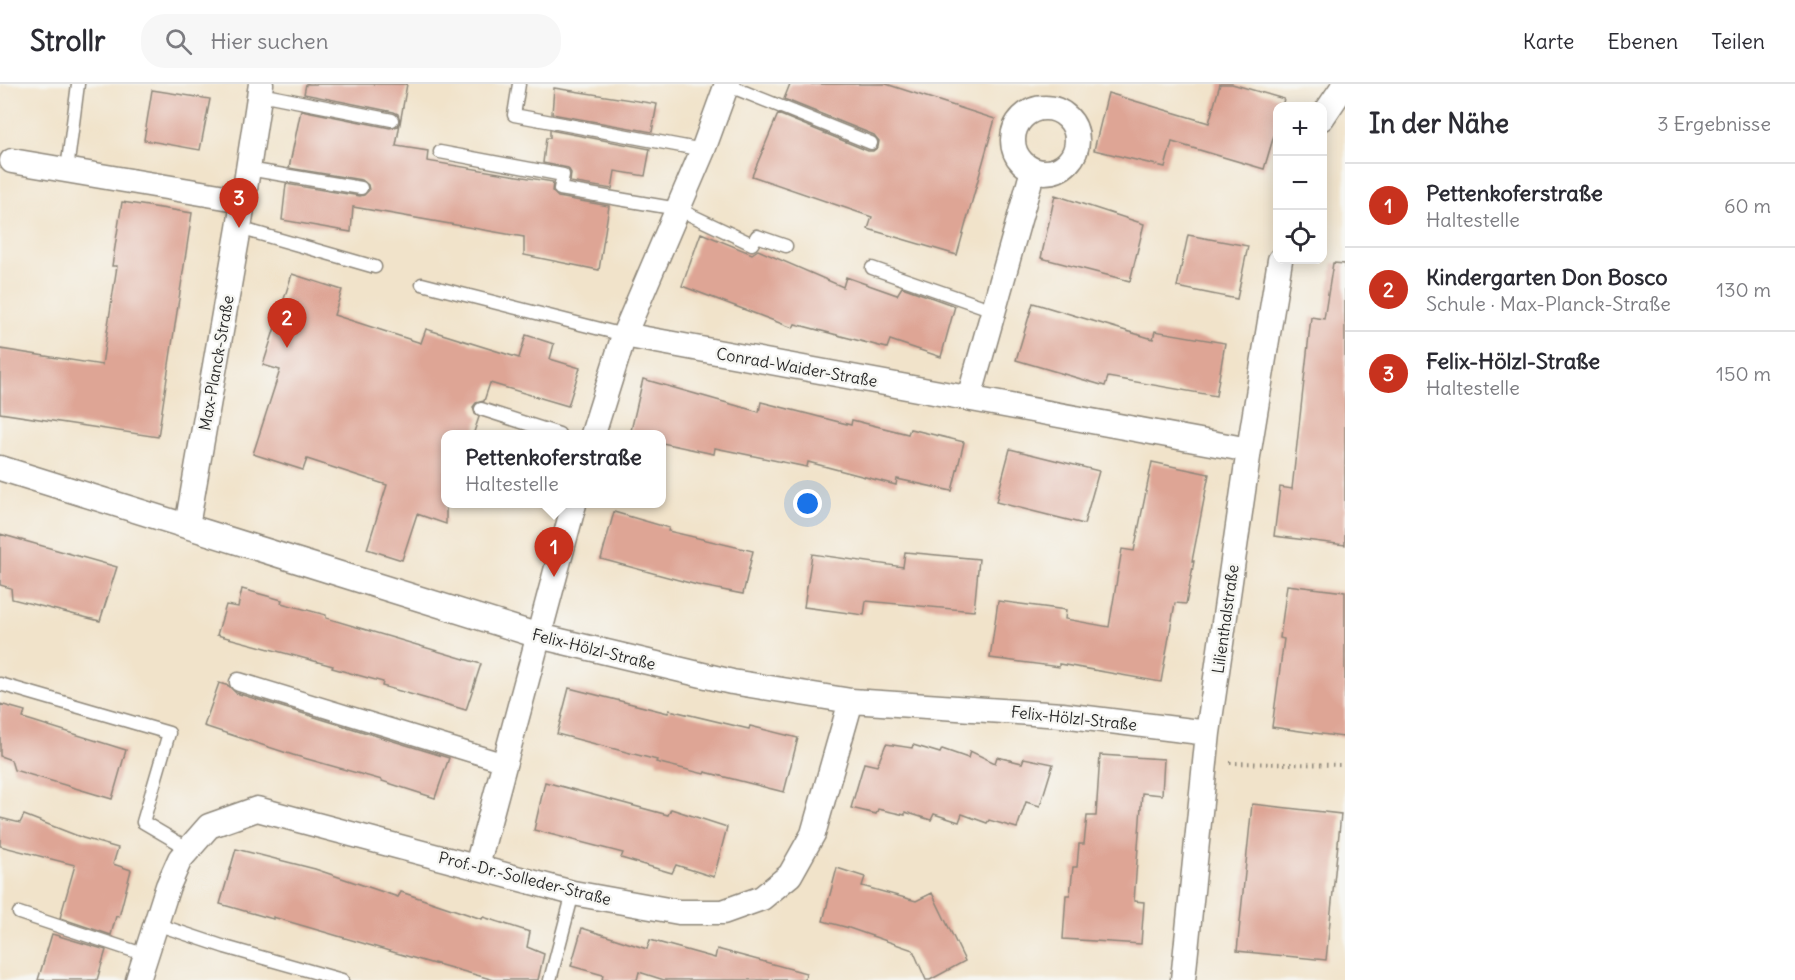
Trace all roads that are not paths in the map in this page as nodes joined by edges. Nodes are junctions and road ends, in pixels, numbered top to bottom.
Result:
1 (78, 84) edge
2 (519, 84) edge
3 (1345, 84) edge
4 (727, 85) edge
5 (261, 89) edge
6 (1327, 112) edge
7 (392, 120) dead end
8 (871, 143) dead end
9 (703, 150) junction
10 (440, 152) dead end
11 (12, 160) dead end
12 (248, 169) junction
13 (67, 170) junction
14 (1033, 170) dead end
15 (361, 188) dead end
16 (243, 200) junction
17 (678, 209) junction
18 (239, 228) junction
19 (786, 246) dead end
20 (1279, 264) edge
21 (375, 267) dead end
22 (872, 268) dead end
23 (422, 284) dead end
24 (993, 310) junction
25 (624, 335) junction
26 (969, 398) junction
27 (481, 409) dead end
28 (544, 430) edge
29 (595, 430) edge
30 (1249, 450) junction
31 (0, 468) edge
32 (573, 508) edge
33 (187, 526) junction
34 (539, 636) junction
35 (239, 682) dead end
36 (0, 684) edge
37 (851, 701) junction
38 (1208, 733) junction
39 (505, 763) junction
40 (189, 849) junction
41 (477, 866) junction
42 (573, 893) junction
43 (19, 913) dead end
44 (156, 924) junction
45 (146, 955) junction
46 (138, 980) edge
47 (342, 980) edge
48 (550, 980) edge
49 (1183, 980) edge

1 - 13 lane
2 - 9 lane
3 - 6 street
4 - 8 lane
4 - 9 street
5 - 7 lane
5 - 12 street, Max-Planck-Straße
9 - 17 street
10 - 17 lane
11 - 13 street
12 - 15 lane
12 - 16 street, Max-Planck-Straße
13 - 16 street
14 - 24 street
16 - 18 street, Max-Planck-Straße
17 - 19 lane
17 - 25 street
18 - 21 lane
18 - 33 street, Max-Planck-Straße
20 - 30 street, Lilienthalstraße
22 - 24 lane
23 - 25 lane
24 - 26 street
25 - 26 street, Conrad-Waider-Straße
25 - 29 street
26 - 30 street, Conrad-Waider-Straße
27 - 28 lane
30 - 38 street, Lilienthalstraße
31 - 33 street, Felix-Hölzl-Straße
32 - 34 street
33 - 34 street, Felix-Hölzl-Straße
34 - 37 street, Felix-Hölzl-Straße
34 - 39 street
35 - 39 street
36 - 40 lane
37 - 38 street, Felix-Hölzl-Straße
37 - 42 street, Prof.-Dr.-Solleder-Straße
38 - 49 street, Lilienthalstraße
39 - 41 street
40 - 41 street, Prof.-Dr.-Solleder-Straße
40 - 44 street, Prof.-Dr.-Solleder-Straße
41 - 42 street, Prof.-Dr.-Solleder-Straße
42 - 48 lane
43 - 45 lane
44 - 45 street, Prof.-Dr.-Solleder-Straße
44 - 47 lane
45 - 46 street, Prof.-Dr.-Solleder-Straße

